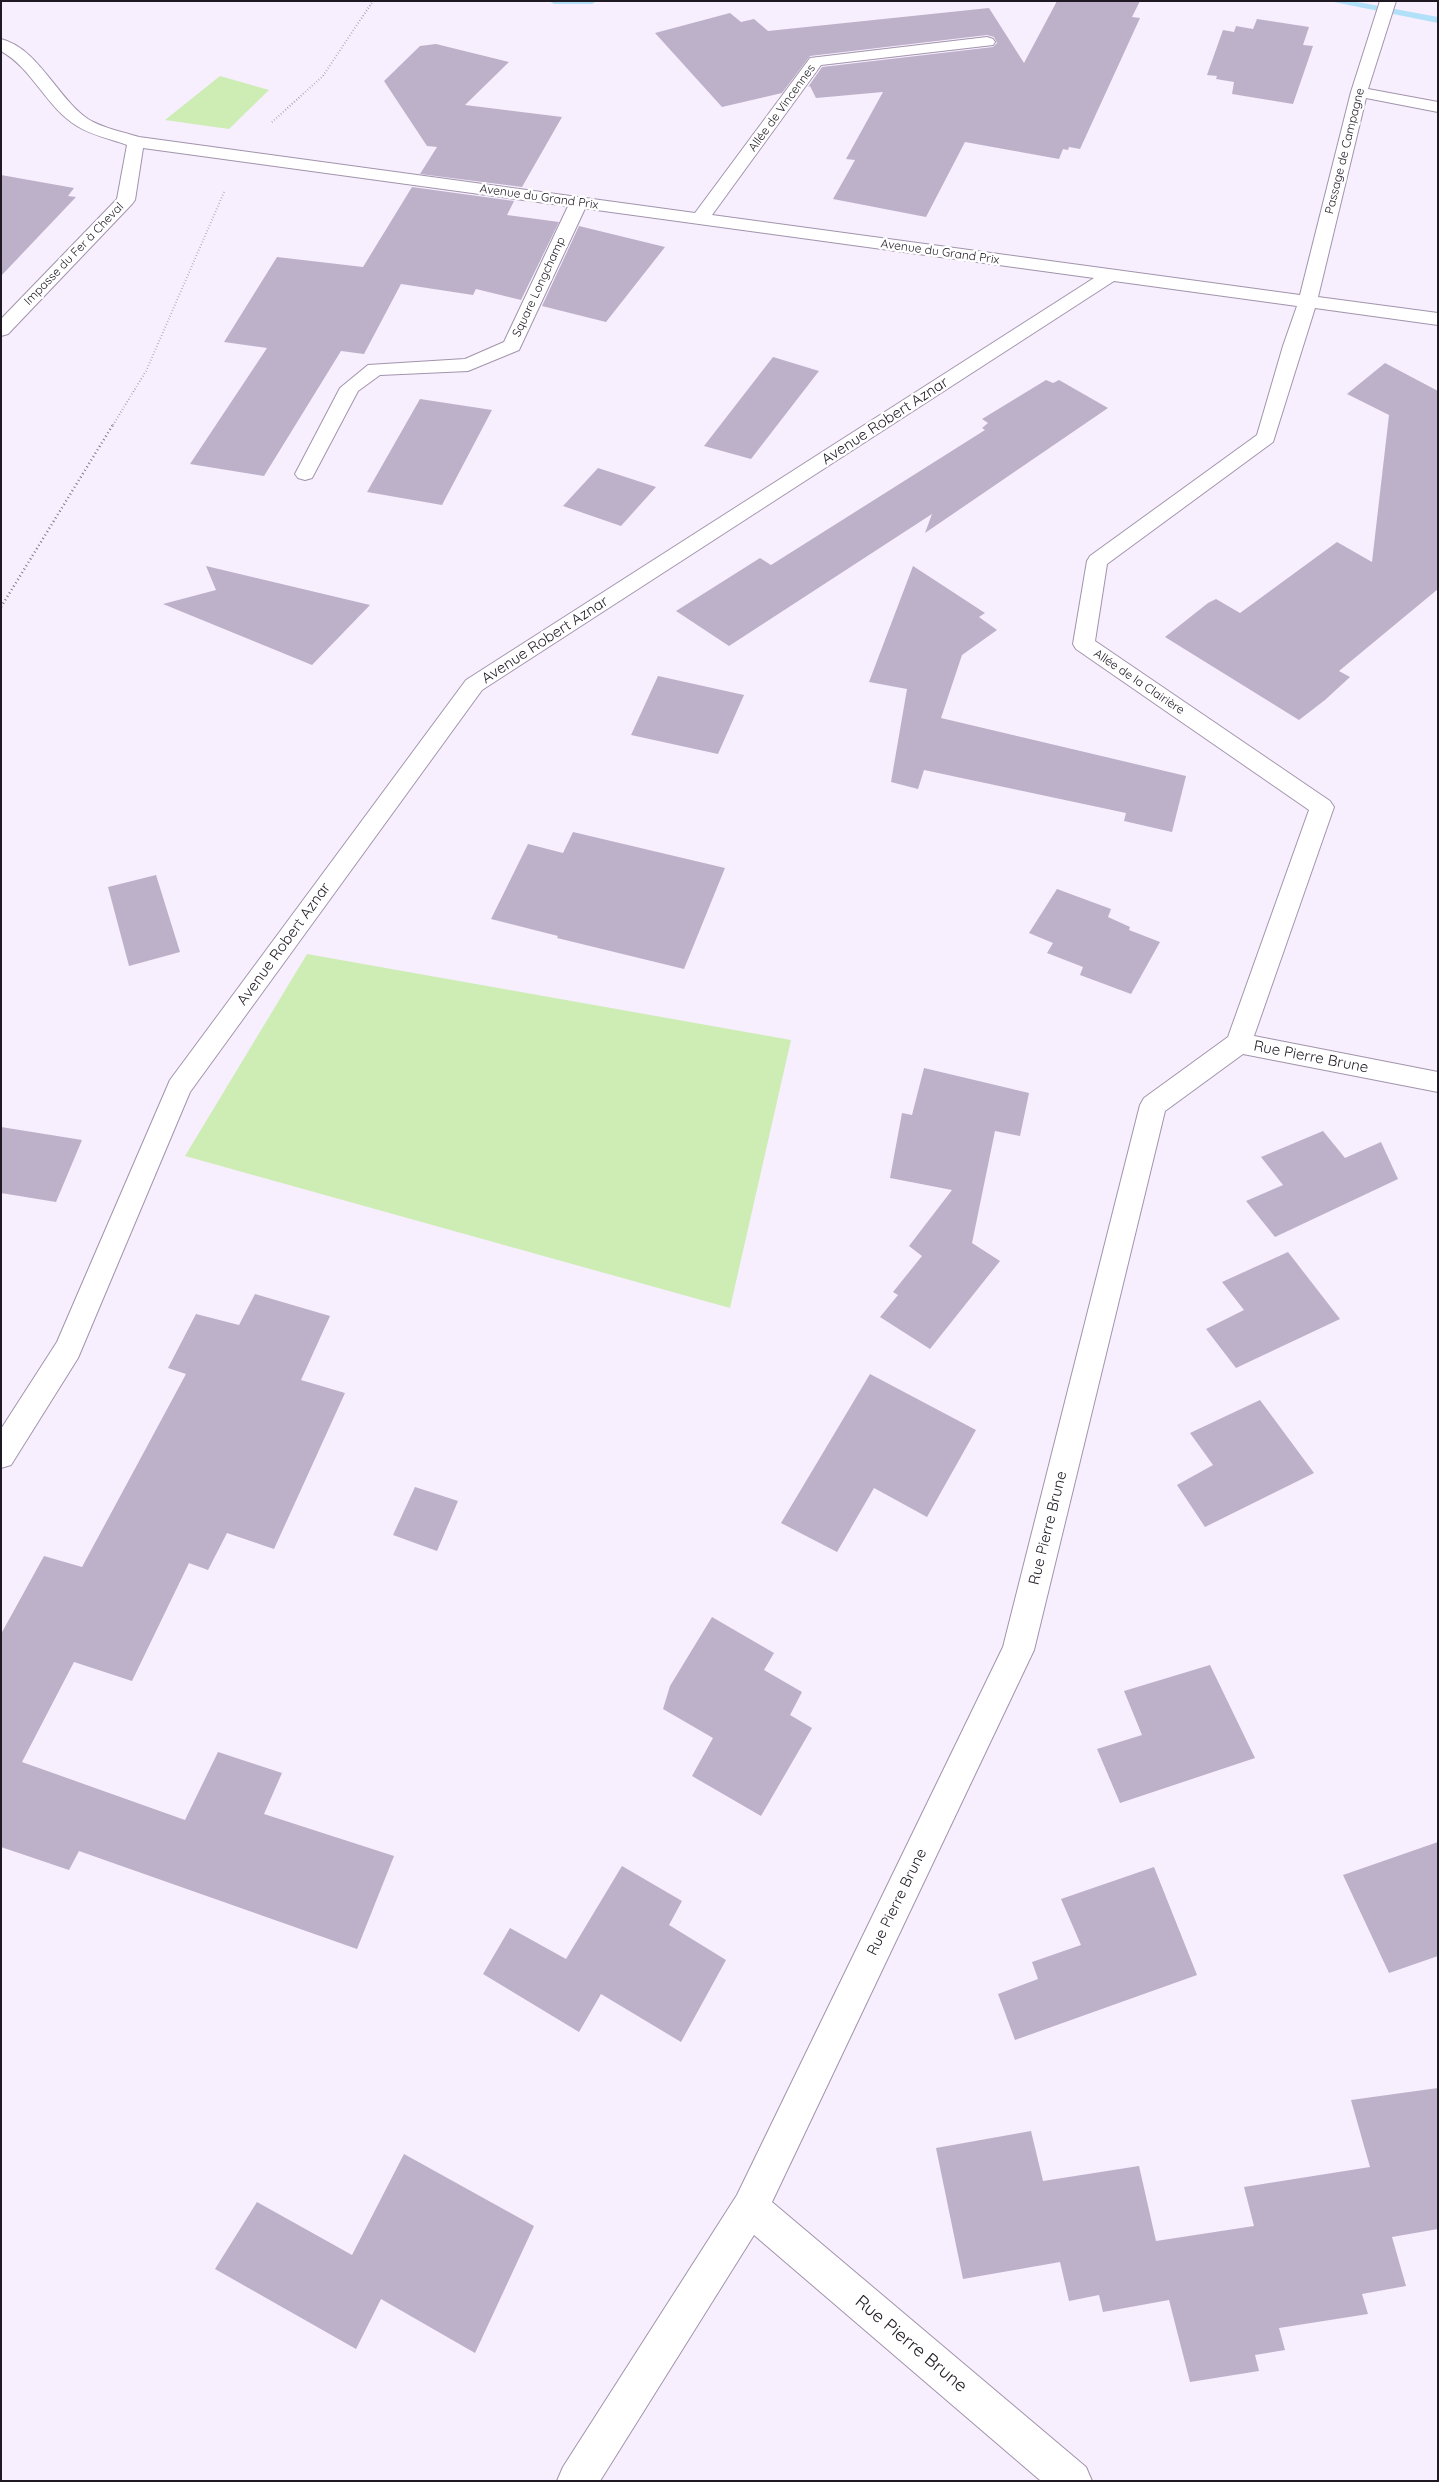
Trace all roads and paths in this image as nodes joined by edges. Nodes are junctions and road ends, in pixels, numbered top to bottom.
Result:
1 (373, 1) edge
2 (1388, 2) edge
3 (987, 42) dead end
4 (1, 44) edge
5 (1359, 92) junction
6 (1438, 107) edge
7 (136, 142) junction
8 (239, 157) junction
9 (579, 202) junction
10 (699, 220) junction
11 (1111, 275) junction
12 (1308, 301) junction
13 (1438, 319) edge
14 (1, 330) edge
15 (305, 474) dead end
16 (1, 606) edge
17 (1239, 1044) junction
18 (1438, 1082) edge
19 (1, 1455) edge
20 (750, 2208) junction
21 (577, 2481) edge
22 (1072, 2481) edge

1 - 8 path
2 - 5 street, Passage de Campagne
3 - 10 street, Allée de Vincennes
4 - 7 street, Avenue du Grand Prix
5 - 6 street
5 - 12 street, Passage de Campagne
7 - 8 street, Avenue du Grand Prix
7 - 14 street, Impasse du Fer à Cheval
8 - 9 street, Avenue du Grand Prix
8 - 16 path
9 - 10 street, Avenue du Grand Prix
9 - 15 street, Square Longchamp
10 - 11 street, Avenue du Grand Prix
11 - 12 street
11 - 19 street, Avenue Robert Aznar
12 - 13 street
12 - 17 street, Allée de la Clairière
17 - 18 street, Rue Pierre Brune
17 - 20 street, Rue Pierre Brune
20 - 21 street, Rue Pierre Brune
20 - 22 street, Rue Pierre Brune

